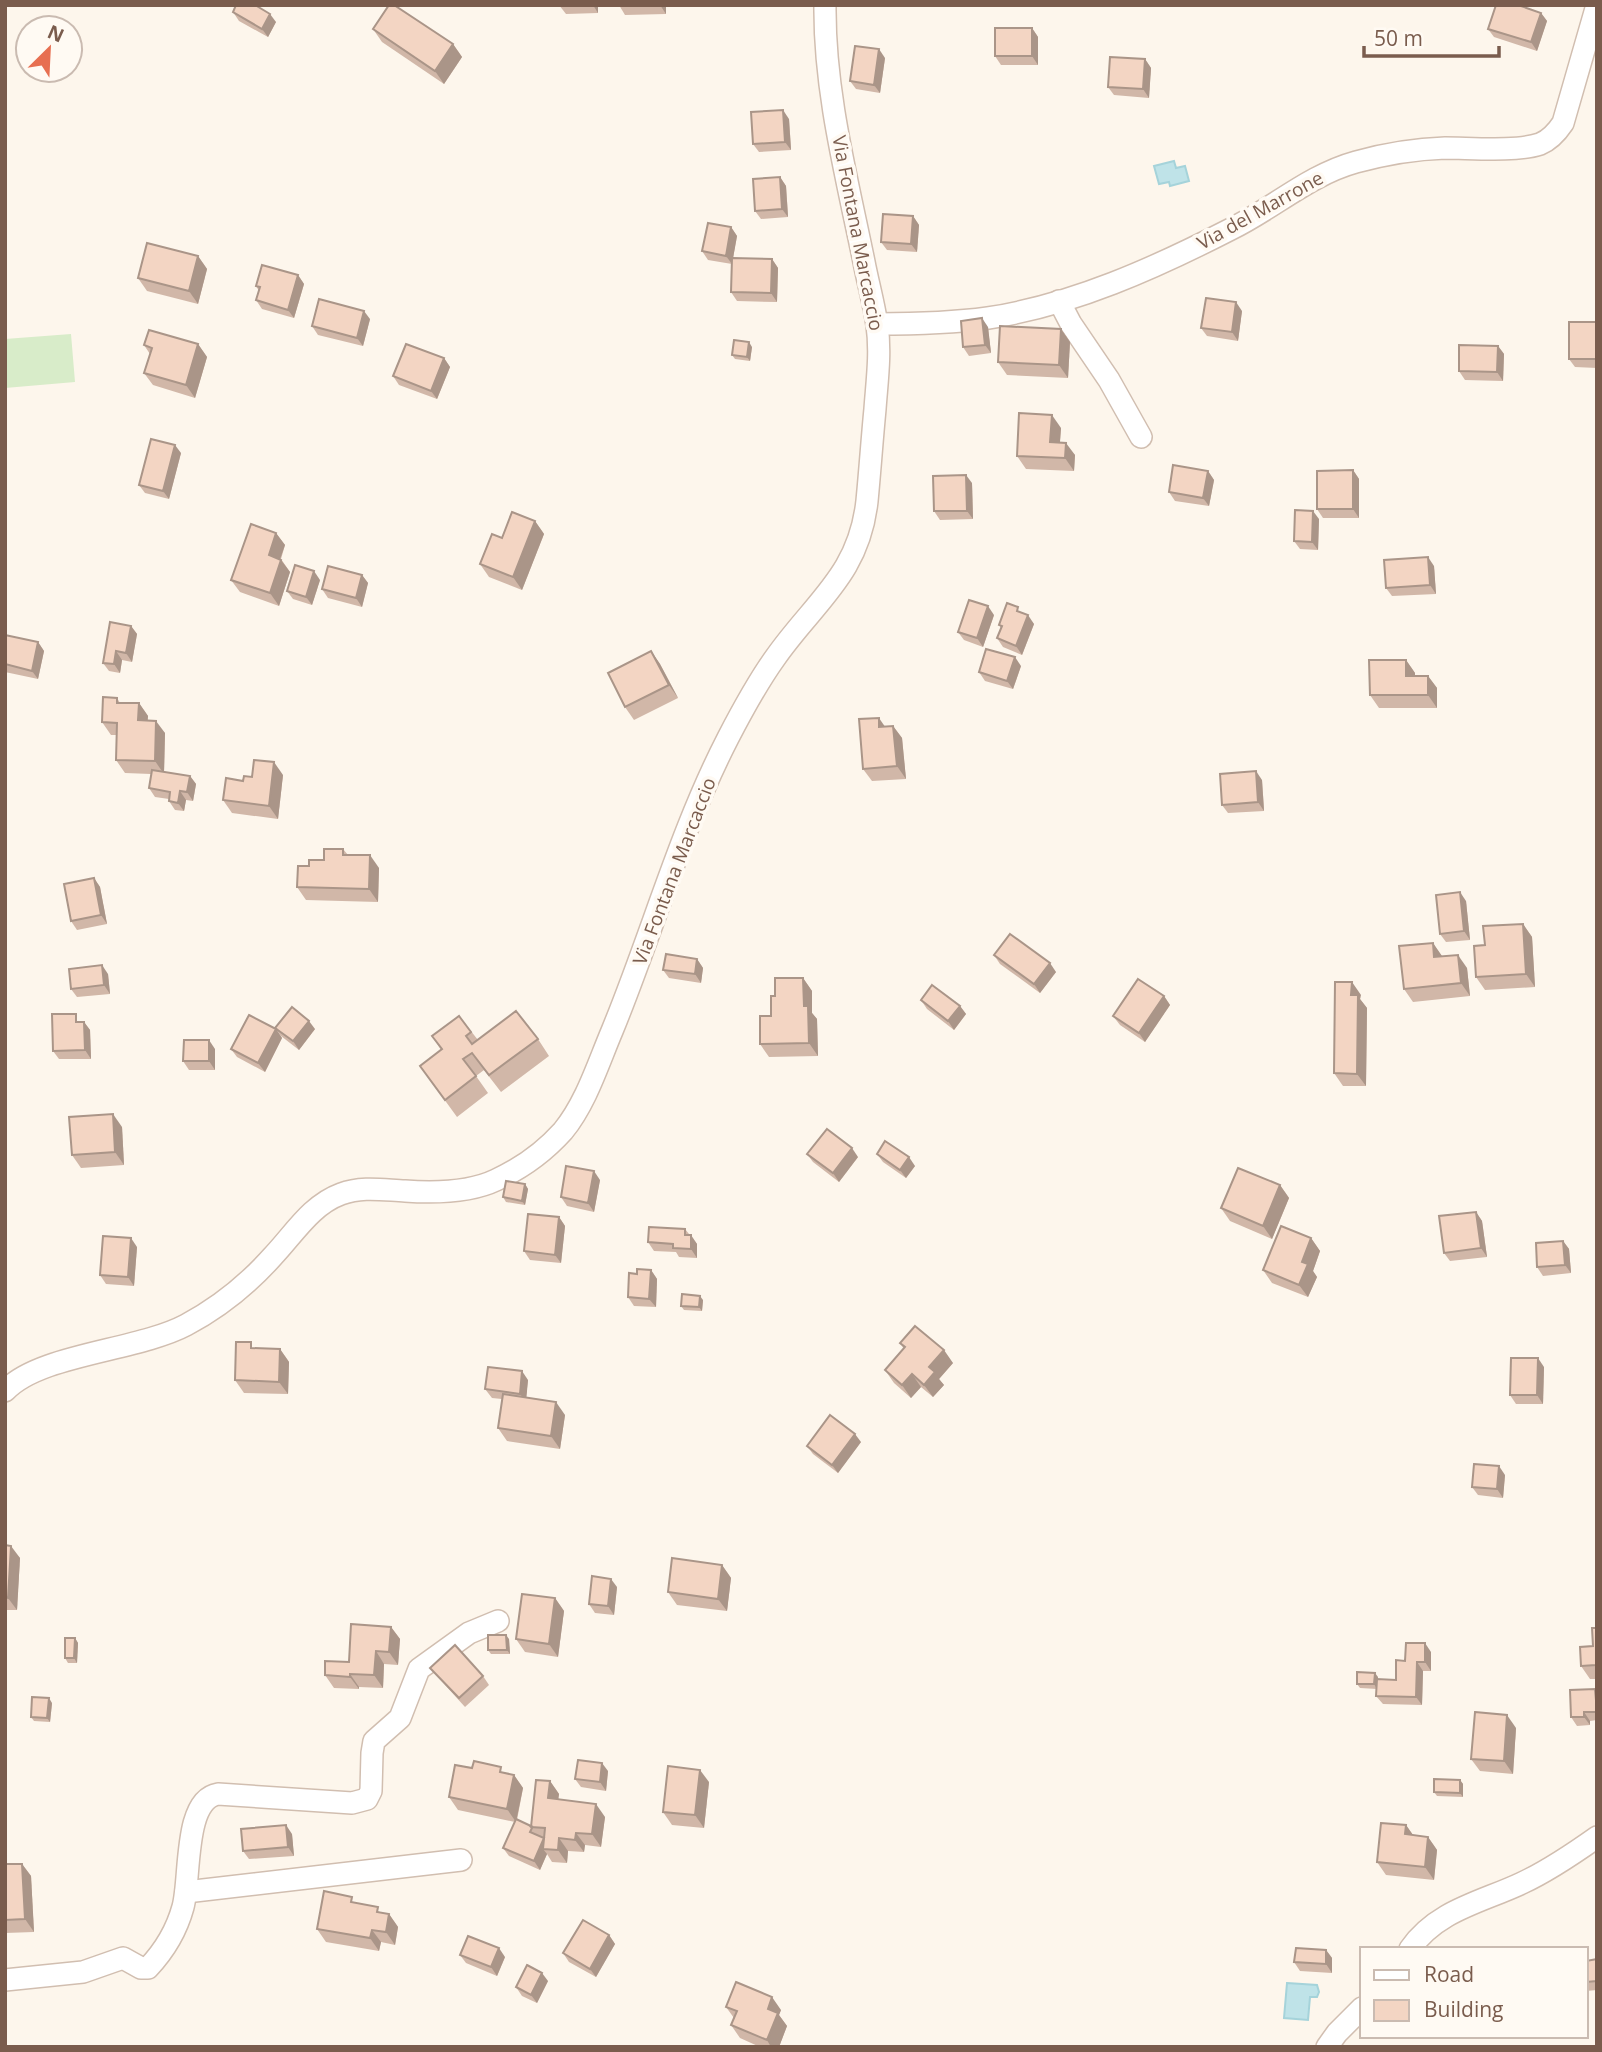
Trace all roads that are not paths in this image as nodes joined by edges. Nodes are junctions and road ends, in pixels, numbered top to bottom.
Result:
1 (825, 5) edge
2 (1597, 5) edge
3 (1059, 301) junction
4 (877, 324) junction
5 (1141, 437) dead end
6 (5, 1391) edge
7 (498, 1621) dead end
8 (1597, 1838) edge
9 (461, 1860) dead end
10 (186, 1892) junction
11 (1412, 1947) edge
12 (5, 1980) edge
13 (1360, 2010) edge
14 (1327, 2047) edge

1 - 4 street, Via Fontana Marcaccio
2 - 3 street, Via del Marrone
3 - 4 street, Via del Marrone
3 - 5 street
4 - 6 street, Via Fontana Marcaccio
7 - 10 street
8 - 11 street
9 - 10 street
10 - 12 street
13 - 14 street

